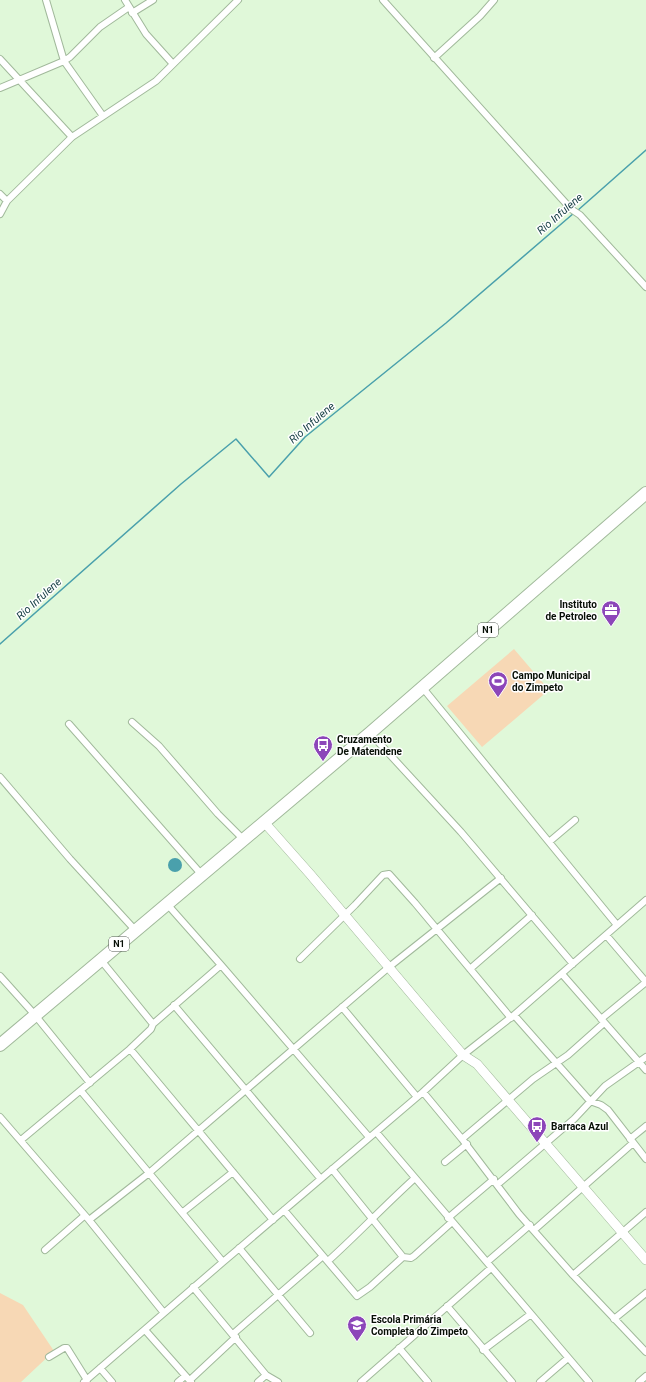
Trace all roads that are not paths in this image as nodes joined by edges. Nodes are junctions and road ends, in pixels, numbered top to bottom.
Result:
1 (46, 0) edge
2 (125, 0) edge
3 (153, 0) edge
4 (383, 0) edge
5 (494, 0) edge
6 (234, 1) edge
7 (131, 10) junction
8 (434, 58) junction
9 (0, 59) edge
10 (64, 61) junction
11 (173, 64) junction
12 (21, 80) junction
13 (0, 88) edge
14 (103, 116) junction
15 (72, 137) junction
16 (0, 194) edge
17 (7, 201) junction
18 (0, 214) edge
19 (646, 287) edge
20 (646, 492) edge
21 (422, 687) junction
22 (132, 722) dead end
23 (69, 724) dead end
24 (370, 733) junction
25 (0, 777) edge
26 (575, 820) dead end
27 (264, 822) junction
28 (243, 839) junction
29 (549, 842) junction
30 (202, 875) junction
31 (501, 878) junction
32 (646, 900) edge
33 (167, 904) junction
34 (344, 915) junction
35 (532, 915) junction
36 (617, 925) junction
37 (437, 930) junction
38 (136, 931) junction
39 (606, 935) junction
40 (100, 959) junction
41 (300, 959) dead end
42 (221, 964) junction
43 (573, 964) junction
44 (389, 967) junction
45 (470, 968) junction
46 (562, 974) junction
47 (0, 976) edge
48 (646, 982) edge
49 (174, 1005) junction
50 (342, 1007) junction
51 (35, 1015) junction
52 (512, 1016) junction
53 (603, 1021) junction
54 (153, 1024) junction
55 (0, 1045) edge
56 (130, 1049) junction
57 (293, 1049) junction
58 (463, 1055) junction
59 (646, 1057) edge
60 (555, 1062) junction
61 (639, 1062) junction
62 (646, 1070) edge
63 (90, 1083) junction
64 (81, 1091) junction
65 (245, 1091) junction
66 (422, 1092) junction
67 (417, 1097) junction
68 (508, 1100) junction
69 (590, 1101) junction
70 (0, 1117) edge
71 (646, 1126) edge
72 (198, 1131) junction
73 (376, 1132) junction
74 (369, 1137) junction
75 (462, 1139) junction
76 (21, 1140) junction
77 (632, 1141) junction
78 (546, 1143) junction
79 (467, 1144) junction
80 (646, 1147) edge
81 (640, 1152) junction
82 (646, 1159) edge
83 (445, 1162) dead end
84 (332, 1169) junction
85 (233, 1172) junction
86 (150, 1173) junction
87 (320, 1178) junction
88 (415, 1178) junction
89 (496, 1182) junction
90 (584, 1187) junction
91 (284, 1210) junction
92 (183, 1212) junction
93 (646, 1212) edge
94 (86, 1218) junction
95 (273, 1220) junction
96 (374, 1220) junction
97 (450, 1220) junction
98 (532, 1227) junction
99 (623, 1232) junction
100 (239, 1248) junction
101 (45, 1250) dead end
102 (402, 1257) junction
103 (326, 1259) junction
104 (646, 1260) edge
105 (222, 1262) junction
106 (487, 1262) junction
107 (491, 1268) junction
108 (573, 1275) junction
109 (193, 1287) junction
110 (646, 1292) edge
111 (279, 1295) junction
112 (446, 1306) junction
113 (164, 1313) junction
114 (530, 1314) junction
115 (614, 1319) junction
116 (145, 1330) junction
117 (310, 1333) dead end
118 (234, 1335) junction
119 (399, 1348) junction
120 (483, 1350) junction
121 (646, 1352) edge
122 (48, 1357) dead end
123 (568, 1358) junction
124 (100, 1368) junction
125 (646, 1376) edge
126 (269, 1379) edge
127 (189, 1380) edge
128 (86, 1381) edge
129 (112, 1382) edge
130 (178, 1382) edge
131 (258, 1382) edge
132 (278, 1382) edge
133 (361, 1382) edge
134 (428, 1382) edge
135 (512, 1382) edge
136 (540, 1382) edge
137 (590, 1382) edge
138 (639, 1382) edge

1 - 10 street
2 - 7 street
3 - 7 street
4 - 8 street
5 - 8 street
6 - 11 street
7 - 10 street
7 - 11 street
8 - 19 street
9 - 12 street
10 - 12 street
10 - 14 street
11 - 14 street
12 - 13 street
12 - 15 street
14 - 15 street
15 - 17 street
16 - 17 street
17 - 18 street
20 - 21 highway, N1
21 - 24 highway, N1
21 - 29 street
22 - 28 street
23 - 30 street
24 - 27 highway, N1
24 - 31 street
25 - 38 street
26 - 29 street
27 - 28 highway, N1
27 - 34 street
28 - 30 highway, N1
29 - 36 street
30 - 33 highway, N1
31 - 35 street
31 - 37 street
32 - 36 street
33 - 38 highway, N1
33 - 42 street
34 - 37 street
34 - 41 street
34 - 44 street
35 - 43 street
35 - 45 street
36 - 39 street
37 - 44 street
37 - 45 street
38 - 40 highway, N1
39 - 43 street
39 - 48 street
40 - 51 highway, N1
40 - 54 street
42 - 49 street
42 - 57 street
43 - 46 street
44 - 50 street
44 - 58 street
45 - 52 street
46 - 52 street
46 - 53 street
47 - 51 street
48 - 53 street
49 - 54 street
49 - 65 street
50 - 57 street
50 - 67 street
51 - 55 highway, N1
51 - 63 street
52 - 58 street
52 - 60 street
53 - 60 street
53 - 61 street
54 - 56 street
56 - 63 street
56 - 72 street
57 - 65 street
57 - 74 street
58 - 66 street
58 - 68 street
59 - 61 street
60 - 68 street
60 - 69 street
61 - 62 street
61 - 69 street
63 - 64 street
64 - 76 street
64 - 86 street
65 - 72 street
65 - 87 street
66 - 67 street
66 - 75 street
67 - 73 street
68 - 75 street
68 - 78 street
69 - 77 street
69 - 78 street
70 - 76 street
71 - 77 street
72 - 85 street
72 - 86 street
73 - 74 street
73 - 88 street
74 - 84 street
75 - 79 street
76 - 94 street
77 - 81 street
77 - 90 street
78 - 89 street
78 - 90 street
79 - 83 street
79 - 89 street
80 - 81 street
81 - 82 street
84 - 87 street
84 - 96 street
85 - 92 street
85 - 95 street
86 - 92 street
86 - 94 street
87 - 91 street
88 - 96 street
88 - 97 street
89 - 97 street
89 - 98 street
90 - 98 street
90 - 99 street
91 - 95 street
91 - 103 street
92 - 105 street
93 - 99 street
94 - 101 street
94 - 113 street
95 - 100 street
96 - 102 street
96 - 103 street
97 - 102 street
97 - 106 street
98 - 106 street
98 - 108 street
99 - 104 street
99 - 108 street
100 - 105 street
100 - 111 street
102 - 103 street
103 - 111 street
105 - 109 street
106 - 107 street
107 - 112 street
107 - 114 street
108 - 115 street
109 - 113 street
109 - 118 street
110 - 115 street
111 - 117 street
111 - 118 street
112 - 119 street
112 - 120 street
113 - 116 street
114 - 120 street
114 - 123 street
115 - 121 street
116 - 124 street
116 - 127 street
118 - 126 street
118 - 127 street
119 - 133 street
119 - 134 street
120 - 135 street
122 - 128 street
123 - 136 street
123 - 137 street
124 - 128 street
124 - 129 street
125 - 138 street
126 - 131 street
126 - 132 street
127 - 130 street

